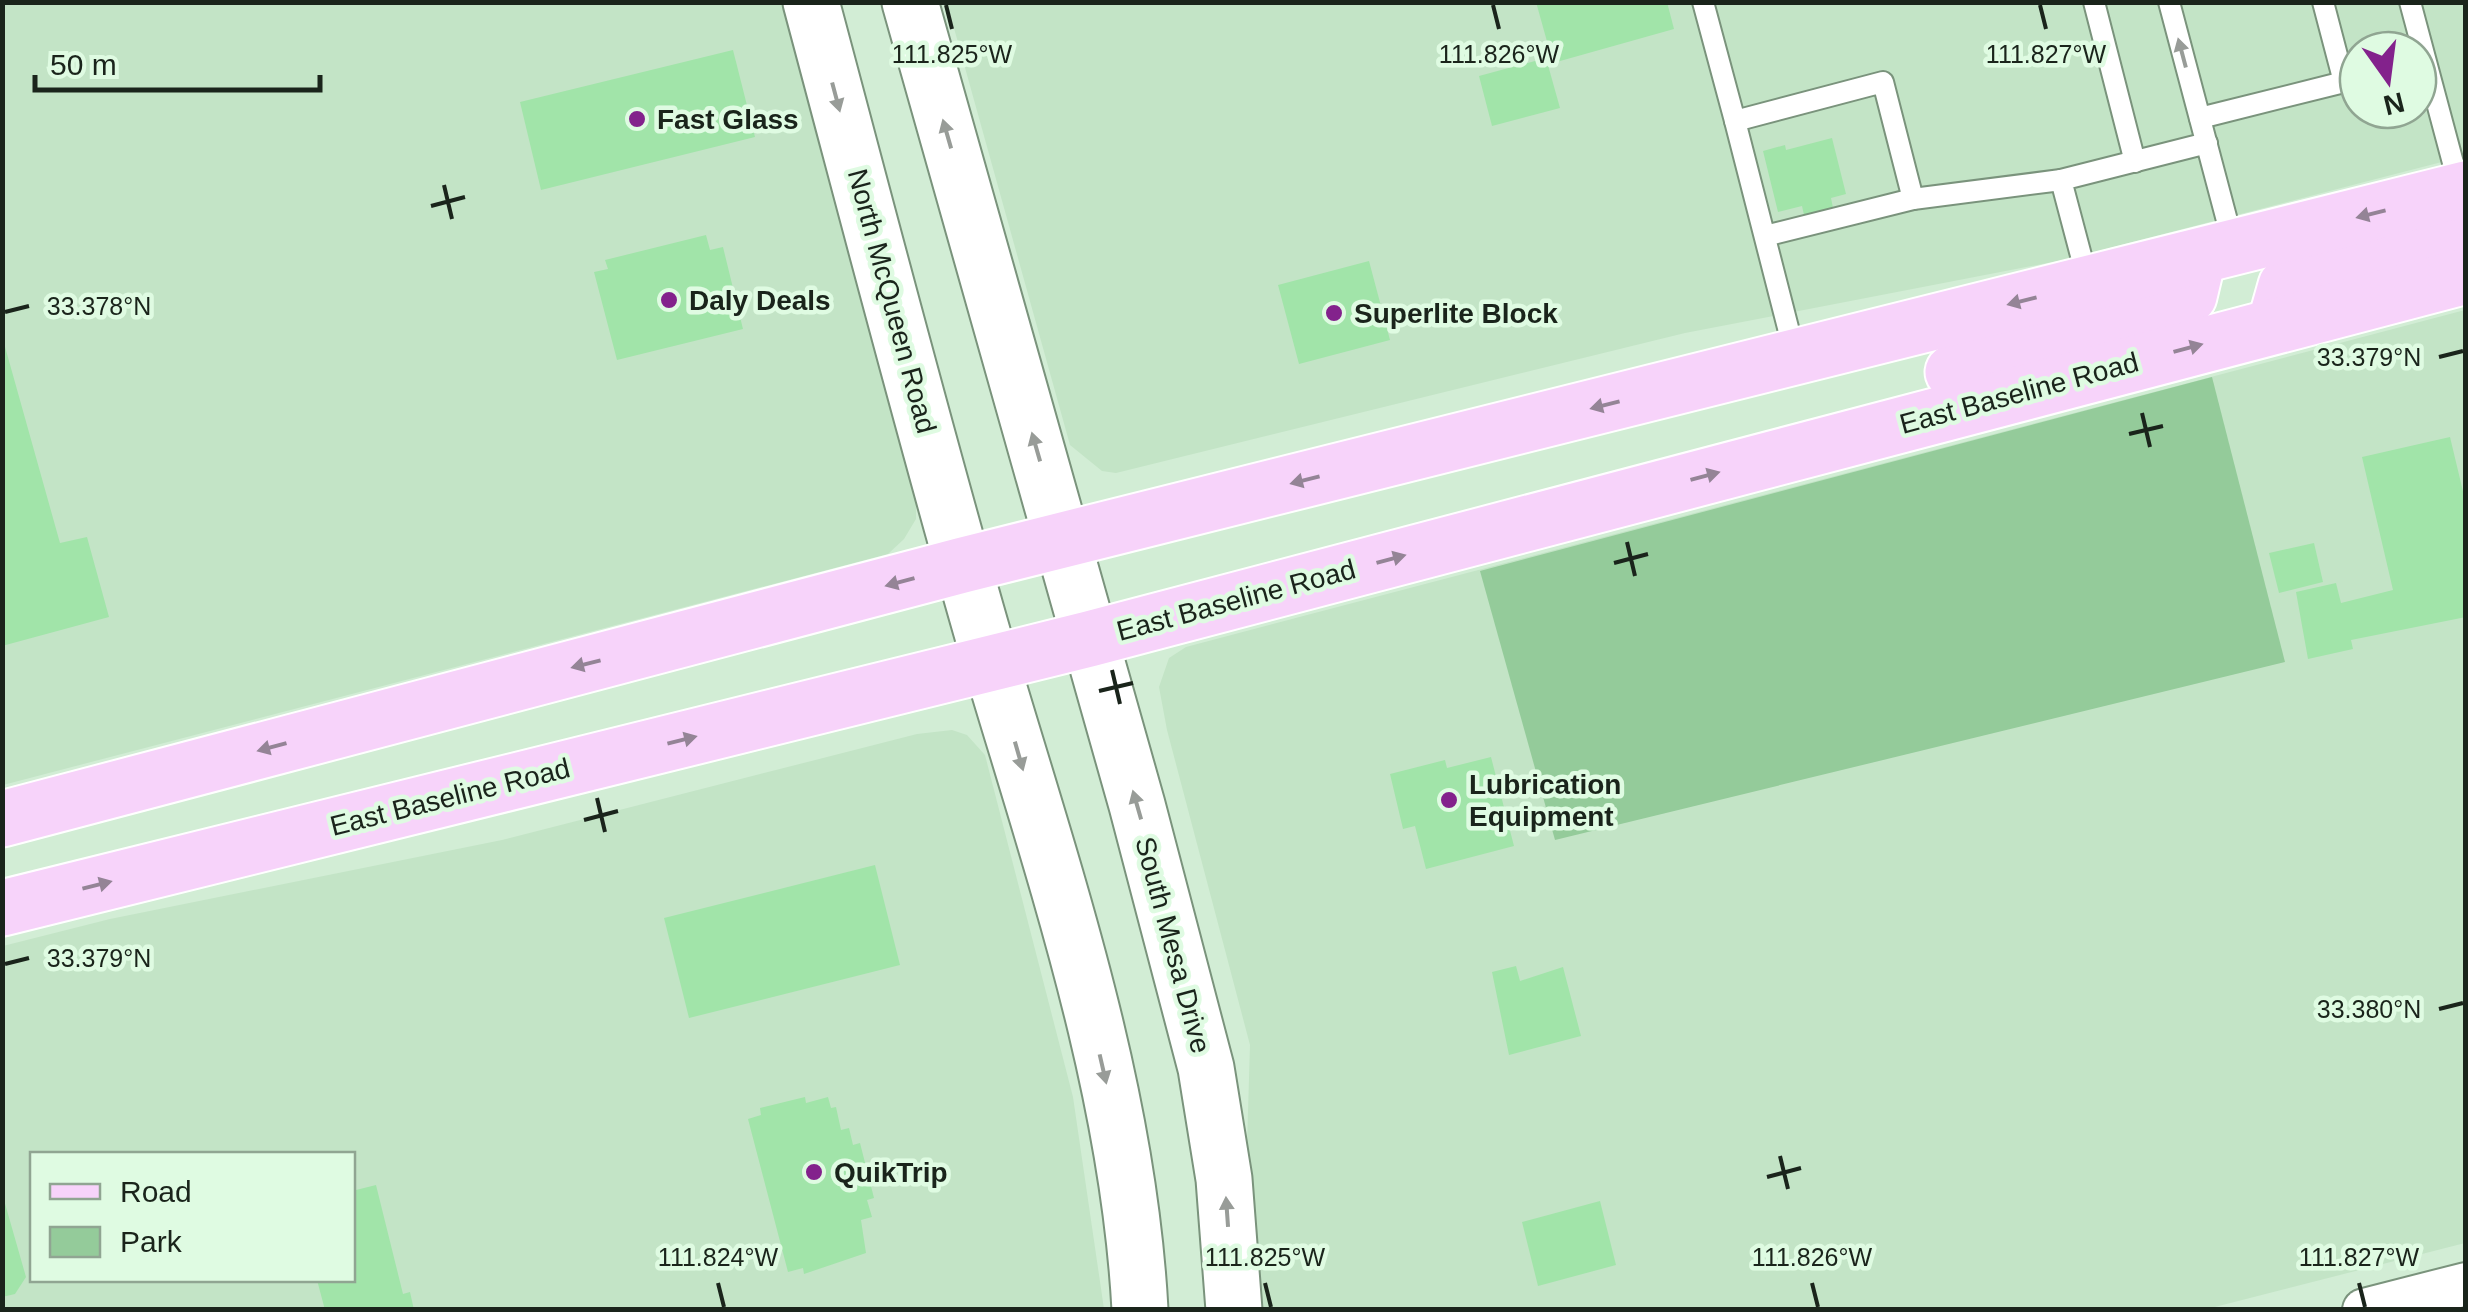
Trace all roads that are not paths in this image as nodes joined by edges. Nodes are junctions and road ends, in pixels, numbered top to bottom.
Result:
1 (811, 2) edge
2 (910, 2) edge
3 (1703, 2) edge
4 (2094, 2) edge
5 (2169, 2) edge
6 (2323, 2) edge
7 (2410, 2) edge
8 (2200, 118) junction
9 (1735, 121) junction
10 (2206, 143) junction
11 (2134, 162) junction
12 (2061, 180) junction
13 (1914, 199) junction
14 (2464, 201) edge
15 (1765, 236) junction
16 (2216, 253) junction
17 (2466, 276) edge
18 (2088, 284) junction
19 (2275, 325) junction
20 (1796, 357) junction
21 (1810, 448) junction
22 (1069, 564) junction
23 (968, 582) junction
24 (1090, 639) junction
25 (991, 662) junction
26 (2, 819) edge
27 (2, 908) edge
28 (2466, 1284) edge
29 (1140, 1310) edge
30 (1234, 1310) edge
31 (2364, 1310) edge

1 -> 23 main road, North McQueen Road
22 -> 2 main road
3 - 9 lane
4 - 11 lane
8 -> 5 lane
6 - 8 lane
7 - 14 lane
8 - 10 lane
9 - 13 lane
9 - 15 lane
10 - 11 lane
10 - 16 lane
11 - 12 lane
12 - 13 lane
12 - 18 lane
13 - 15 lane
14 -> 16 main road
14 - 19 main road
15 - 20 lane
16 - 18 main road
16 - 21 main road
17 - 19 main road, East Baseline Road
18 -> 20 main road
21 -> 19 main road, East Baseline Road
20 -> 22 main road
24 -> 21 main road, East Baseline Road
22 - 23 main road
22 - 24 main road, South Mesa Drive
23 - 25 main road
23 -> 26 main road
24 - 25 main road, East Baseline Road
30 -> 24 main road, South Mesa Drive
27 -> 25 main road, East Baseline Road
25 -> 29 main road
28 - 31 street

